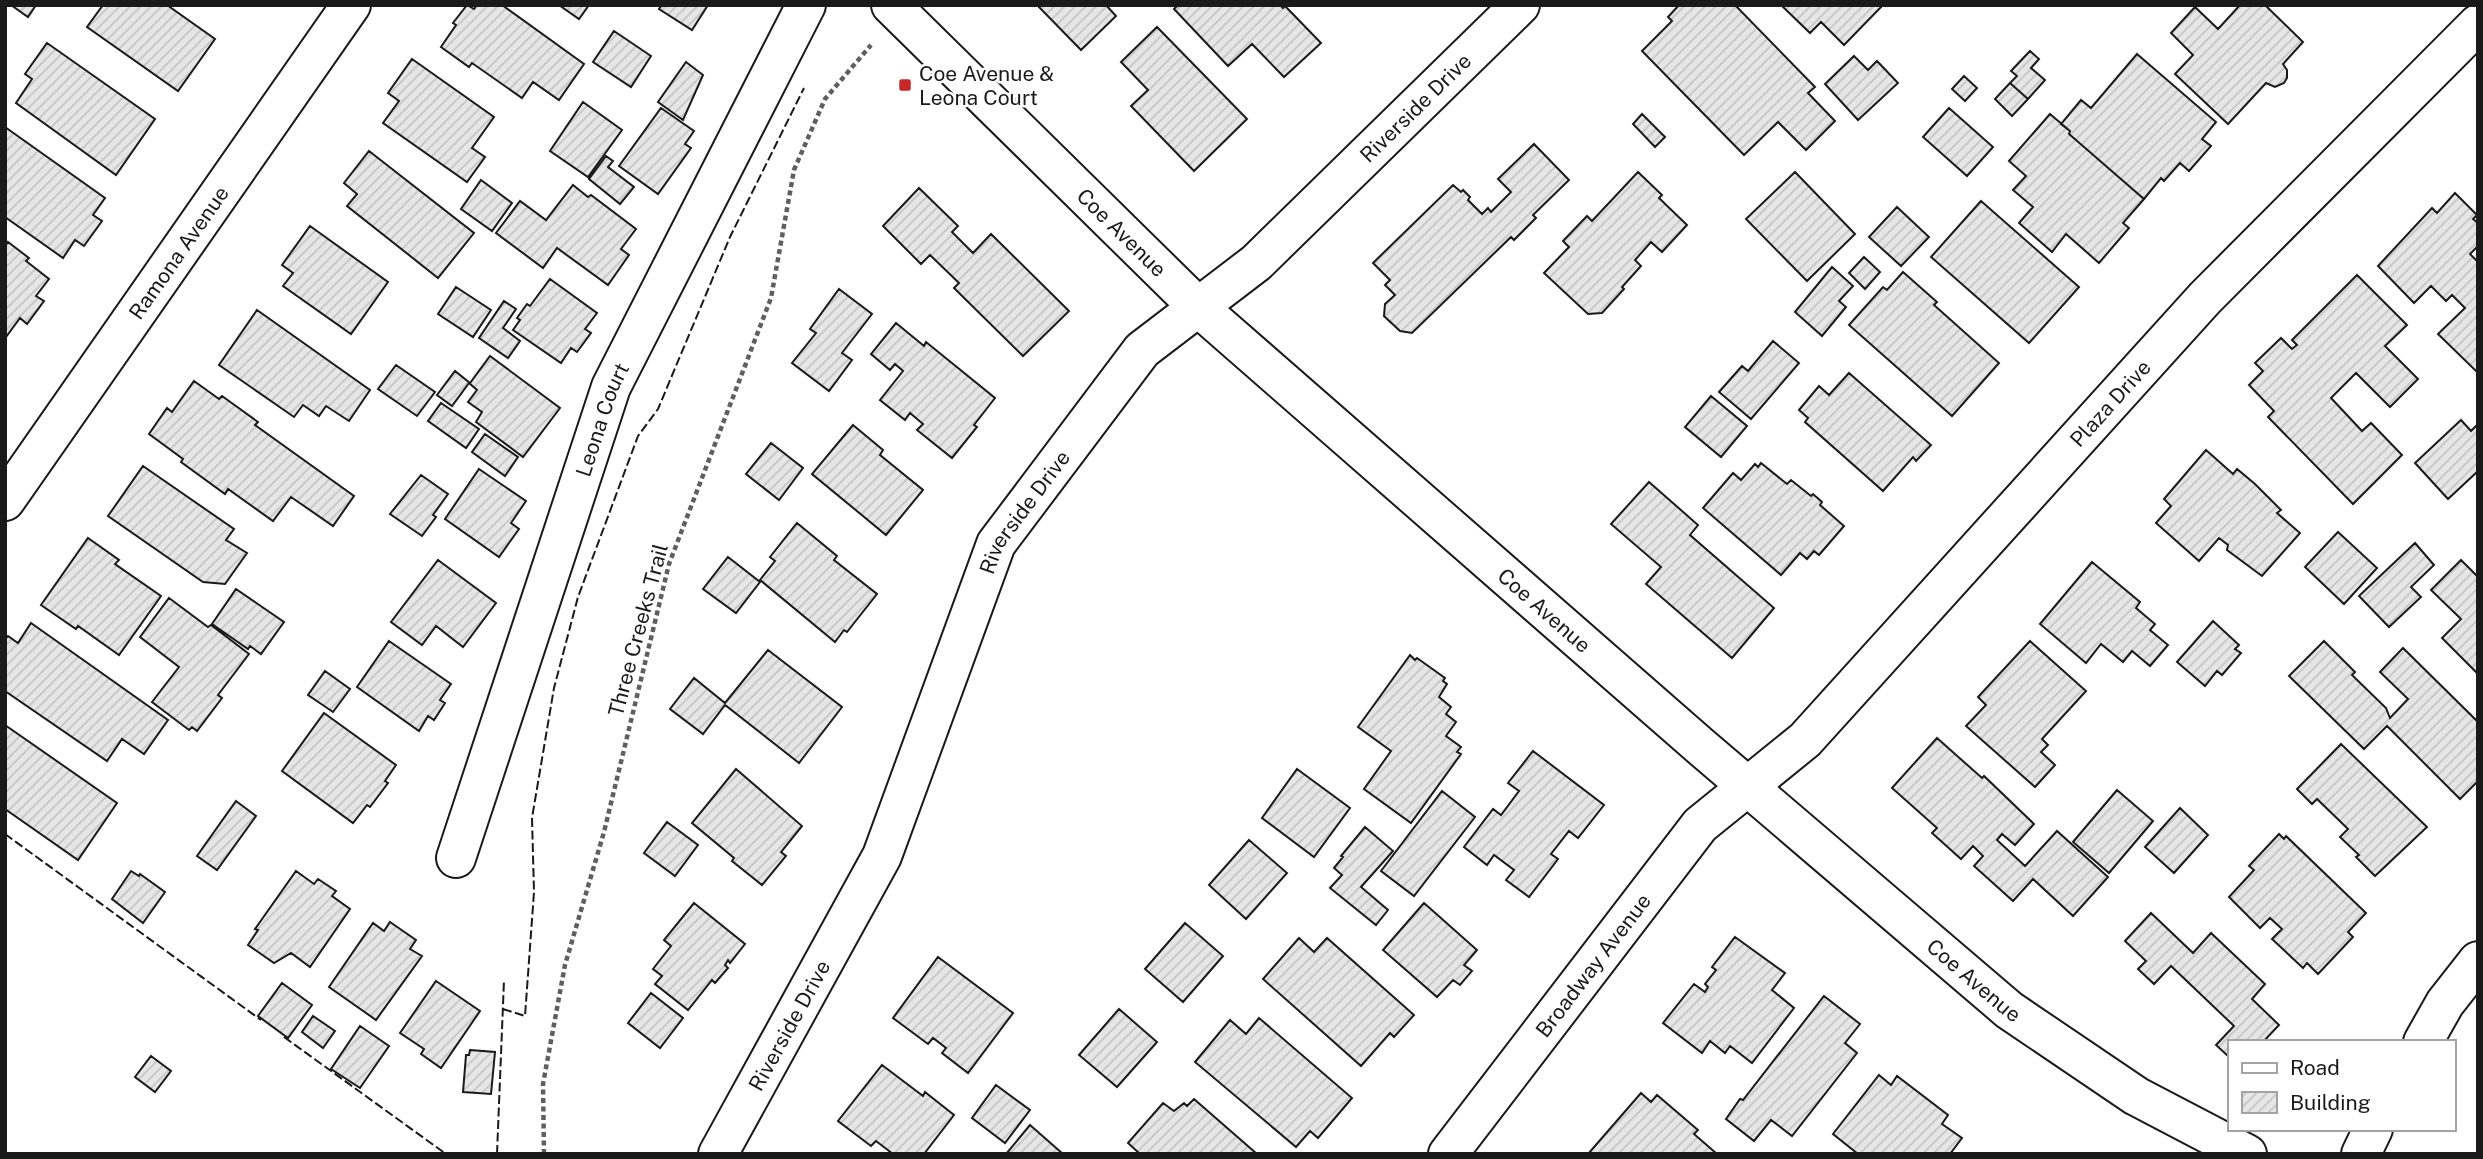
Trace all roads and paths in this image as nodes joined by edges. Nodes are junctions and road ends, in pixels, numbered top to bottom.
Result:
1 (351, 5) edge
2 (806, 5) edge
3 (891, 5) edge
4 (1520, 5) edge
5 (2478, 24) edge
6 (859, 57) dead end
7 (1198, 307) junction
8 (5, 501) edge
9 (1747, 787) junction
10 (456, 858) dead end
11 (2478, 961) edge
12 (2424, 1040) edge
13 (2373, 1131) edge
14 (544, 1154) edge
15 (719, 1154) edge
16 (1448, 1154) edge
17 (2247, 1154) edge
18 (2361, 1154) edge

1 - 8 street, Ramona Avenue
2 - 10 street, Leona Court
3 - 7 street, Coe Avenue
4 - 7 street, Riverside Drive
5 - 9 street, Plaza Drive
6 - 14 path, Three Creeks Trail
7 - 9 street, Coe Avenue
7 - 15 street, Riverside Drive
9 - 16 street, Broadway Avenue
9 - 17 street, Coe Avenue
11 - 12 street
13 - 18 street

